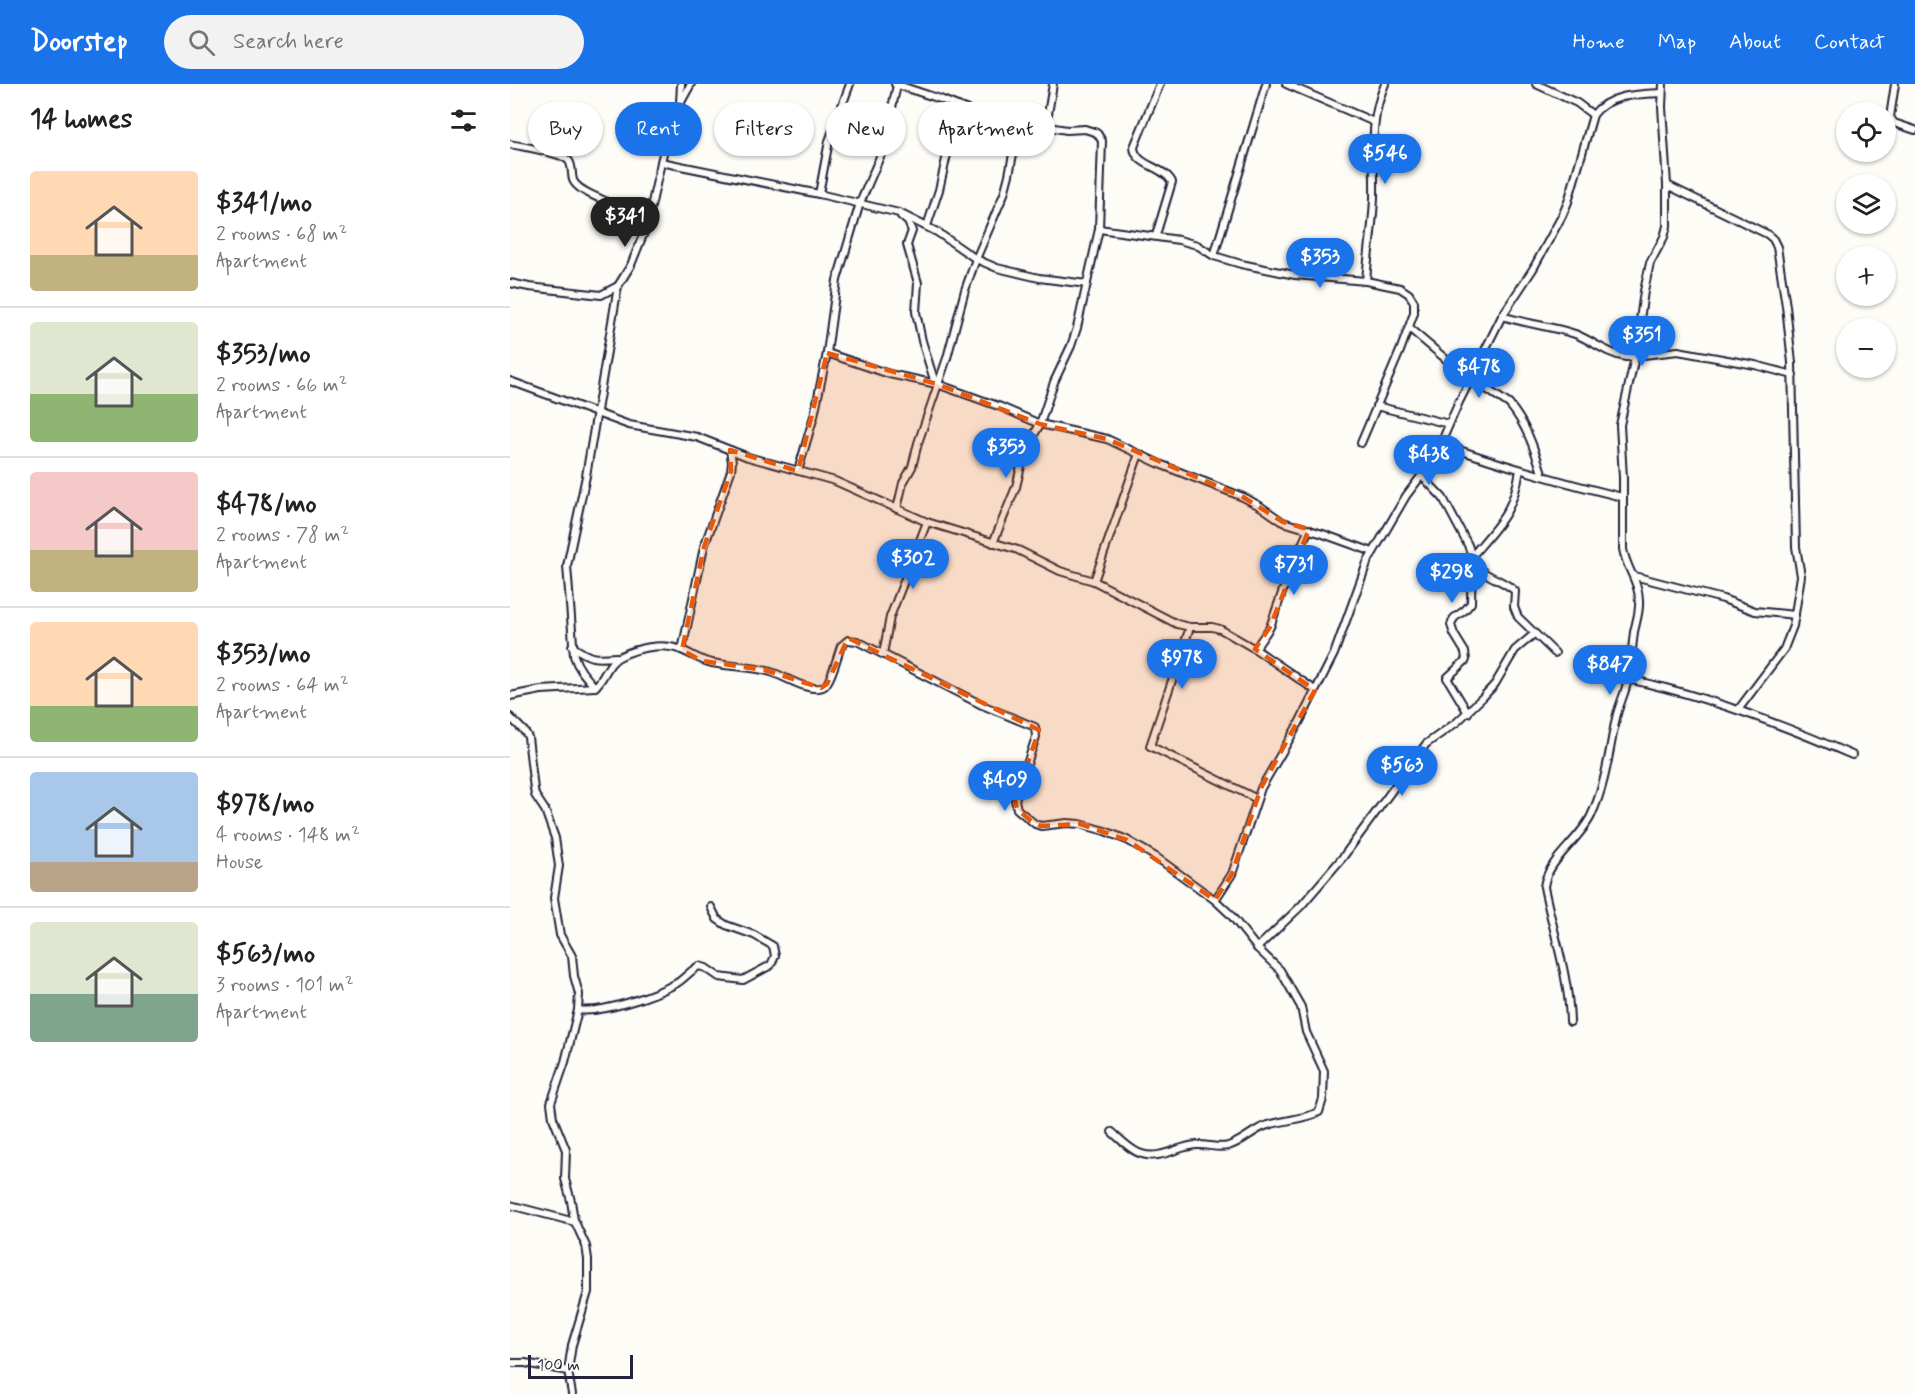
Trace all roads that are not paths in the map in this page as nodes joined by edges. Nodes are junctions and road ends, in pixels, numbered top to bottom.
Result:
1 (681, 84) edge
2 (691, 84) edge
3 (850, 84) edge
4 (896, 84) edge
5 (1053, 84) edge
6 (1160, 84) edge
7 (1266, 84) edge
8 (1286, 84) edge
9 (1385, 84) edge
10 (1536, 84) edge
11 (1663, 84) edge
12 (1895, 84) edge
13 (1662, 93) junction
14 (680, 102) edge
15 (681, 102) edge
16 (947, 102) edge
17 (1050, 102) edge
18 (1593, 115) junction
19 (1374, 122) junction
20 (1055, 128) edge
21 (1915, 130) edge
22 (510, 144) edge
23 (663, 156) edge
24 (947, 156) edge
25 (1012, 156) edge
26 (661, 162) junction
27 (1667, 184) junction
28 (819, 194) junction
29 (605, 201) dead end
30 (860, 203) junction
31 (899, 213) junction
32 (927, 226) junction
33 (1099, 229) junction
34 (1156, 236) junction
35 (1214, 256) junction
36 (976, 259) junction
37 (1366, 281) junction
38 (510, 284) edge
39 (1087, 284) junction
40 (618, 286) junction
41 (1502, 316) junction
42 (1408, 328) junction
43 (826, 353) junction
44 (1635, 357) junction
45 (1793, 375) junction
46 (1471, 380) junction
47 (510, 381) edge
48 (936, 384) junction
49 (1376, 406) junction
50 (597, 412) junction
51 (1040, 424) junction
52 (1449, 424) junction
53 (1361, 443) dead end
54 (1442, 444) junction
55 (730, 450) junction
56 (1139, 454) junction
57 (1520, 470) junction
58 (798, 471) junction
59 (1422, 476) junction
60 (1543, 476) junction
61 (1622, 497) junction
62 (897, 509) junction
63 (927, 522) junction
64 (1309, 530) junction
65 (993, 543) junction
66 (1373, 552) junction
67 (1472, 558) junction
68 (1634, 576) junction
69 (1094, 581) junction
70 (1795, 615) junction
71 (1190, 627) junction
72 (1534, 634) junction
73 (572, 646) junction
74 (1255, 649) junction
75 (681, 650) junction
76 (1555, 653) dead end
77 (883, 654) junction
78 (619, 657) junction
79 (1628, 679) junction
80 (595, 687) junction
81 (1315, 690) junction
82 (510, 696) edge
83 (1738, 710) junction
84 (1468, 713) junction
85 (510, 717) edge
86 (1852, 755) dead end
87 (1257, 799) junction
88 (1215, 900) junction
89 (711, 908) dead end
90 (1257, 948) junction
91 (578, 1010) junction
92 (1570, 1022) dead end
93 (1112, 1132) dead end
94 (510, 1205) edge
95 (575, 1222) junction
96 (510, 1363) edge
97 (567, 1371) junction
98 (572, 1394) edge

1 - 14 street
2 - 15 street
3 - 28 street
4 - 16 street
4 - 30 street
5 - 17 street
6 - 34 street
7 - 35 street
8 - 19 street
9 - 19 street
10 - 18 street
11 - 13 street
12 - 21 street
13 - 18 street
13 - 27 street
18 - 41 street
19 - 37 street
20 - 33 street
22 - 29 street
23 - 26 street
24 - 32 street
25 - 36 street
26 - 28 street
26 - 40 street
27 - 44 street
27 - 45 street
28 - 30 street
30 - 31 street
30 - 43 street
31 - 32 street
31 - 48 street
32 - 36 street
33 - 34 street
33 - 39 street
34 - 35 street
35 - 37 street
36 - 39 street
36 - 48 street
37 - 42 street
38 - 40 street
39 - 51 street
40 - 50 street
41 - 44 street
41 - 46 street
42 - 46 street
42 - 49 street
43 - 48 street
43 - 58 street
44 - 45 street
44 - 61 street
45 - 70 street
46 - 52 street
46 - 60 street
47 - 50 street
48 - 51 street
48 - 62 street
49 - 52 street
49 - 53 street
50 - 55 street
50 - 73 street
51 - 56 street
51 - 65 street
52 - 54 street
54 - 57 street
54 - 59 street
55 - 58 street
55 - 75 street
56 - 64 street
56 - 69 street
57 - 60 street
57 - 67 street
58 - 62 street
59 - 66 street
59 - 67 street
60 - 61 street
61 - 68 street
62 - 63 street
63 - 65 street
63 - 77 street
64 - 66 street
64 - 74 street
65 - 69 street
66 - 81 street
67 - 72 street
67 - 84 street
68 - 70 street
68 - 79 street
69 - 71 street
70 - 83 street
71 - 74 street
71 - 87 street
72 - 76 street
72 - 84 street
73 - 78 street
73 - 80 street
74 - 81 street
75 - 77 street
75 - 78 street
77 - 88 street
78 - 80 street
79 - 83 street
79 - 92 street
80 - 82 street
81 - 87 street
83 - 86 street
84 - 90 street
85 - 91 street
87 - 88 street
88 - 90 street
89 - 91 street
90 - 93 street
91 - 95 street
94 - 95 street
95 - 97 street
96 - 97 street
97 - 98 street

